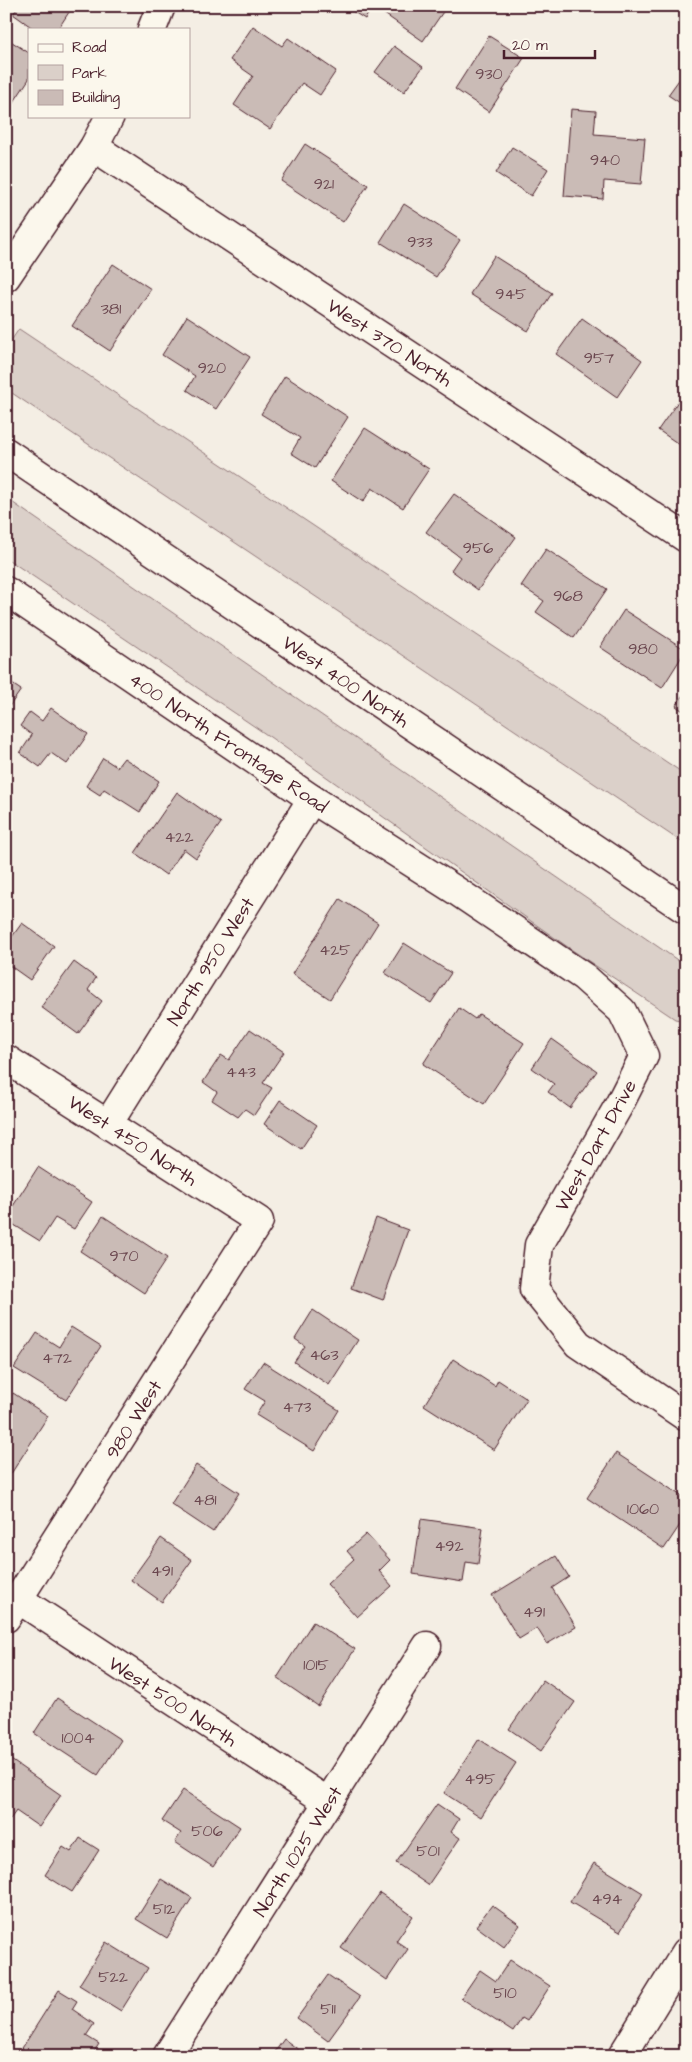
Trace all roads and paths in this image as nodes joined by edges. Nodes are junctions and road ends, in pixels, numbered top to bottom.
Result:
1 (161, 6) edge
2 (152, 28) edge
3 (109, 118) edge
4 (94, 147) junction
5 (6, 277) edge
6 (6, 452) edge
7 (686, 538) edge
8 (6, 591) edge
9 (312, 799) junction
10 (455, 890) joint
11 (686, 910) edge
12 (6, 1060) edge
13 (108, 1124) junction
14 (259, 1220) joint
15 (686, 1417) edge
16 (12, 1609) edge
17 (427, 1646) dead end
18 (328, 1802) junction
19 (686, 1952) edge
20 (167, 2056) edge
21 (622, 2056) edge

1 - 2 street
3 - 4 street
4 - 5 street
4 - 7 street, West 370 North
6 - 11 street, West 400 North
8 - 9 street, 400 North Frontage Road
9 - 10 street, 400 North Frontage Road
9 - 13 street, North 950 West
10 - 15 street, West Dart Drive
12 - 13 street, West 450 North
13 - 14 street, West 450 North
14 - 16 street, 980 West
16 - 18 street, West 500 North
17 - 18 street, North 1025 West
18 - 20 street, North 1025 West
19 - 21 street

